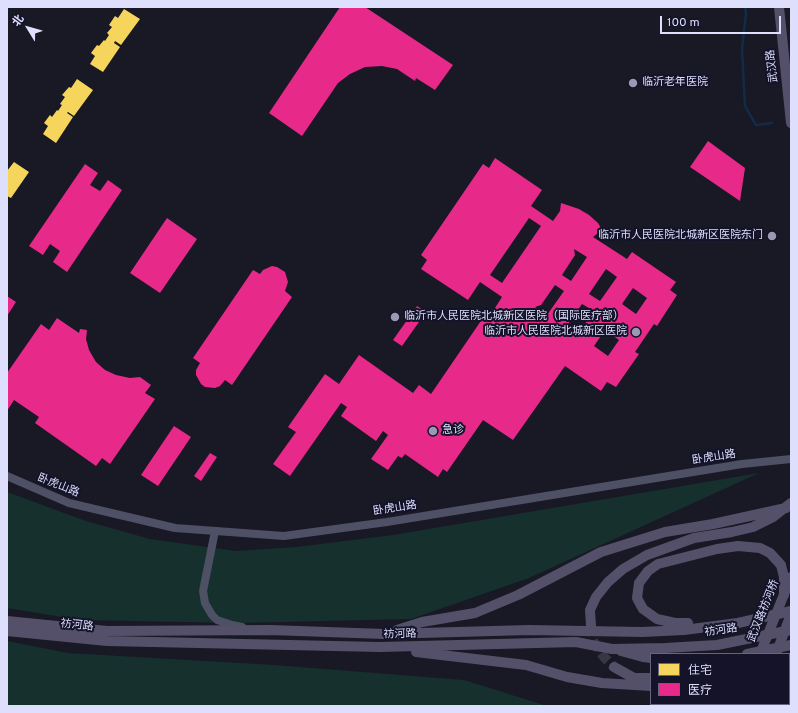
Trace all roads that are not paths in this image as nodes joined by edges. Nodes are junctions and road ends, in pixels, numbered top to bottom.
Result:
1 (779, 7) edge
2 (791, 123) edge
3 (791, 459) edge
4 (7, 476) edge
5 (788, 506) edge
6 (215, 531) junction
7 (791, 578) edge
8 (784, 595) junction
9 (791, 611) edge
10 (791, 614) edge
11 (7, 621) edge
12 (738, 624) junction
13 (591, 626) tunnel mouth
14 (270, 630) junction
15 (791, 630) edge
16 (7, 631) edge
17 (384, 634) junction
18 (791, 645) edge
19 (380, 647) junction
20 (612, 649) junction
21 (752, 653) edge
22 (760, 653) edge
23 (776, 653) edge
24 (650, 658) edge
25 (614, 666) tunnel mouth
26 (650, 678) edge
27 (650, 686) edge

1 - 2 main road, 武汉路
3 - 6 street, 卧虎山路
4 - 6 street, 卧虎山路
5 - 13 main road
5 - 17 main road
6 - 14 street
7 - 8 main road, 武汉路祊河桥, bridge
8 - 12 main road
8 - 22 main road, 武汉路祊河桥, bridge
9 - 12 main road, 祊河路
10 - 23 main road, bridge
11 - 14 main road, 祊河路
12 - 17 main road, 祊河路
14 - 17 main road, 祊河路
15 - 20 main road, 祊河路
16 - 19 main road, 祊河路
18 - 21 main road
19 - 20 main road, 祊河路
19 - 27 main road
20 - 24 main road
25 - 26 main road

